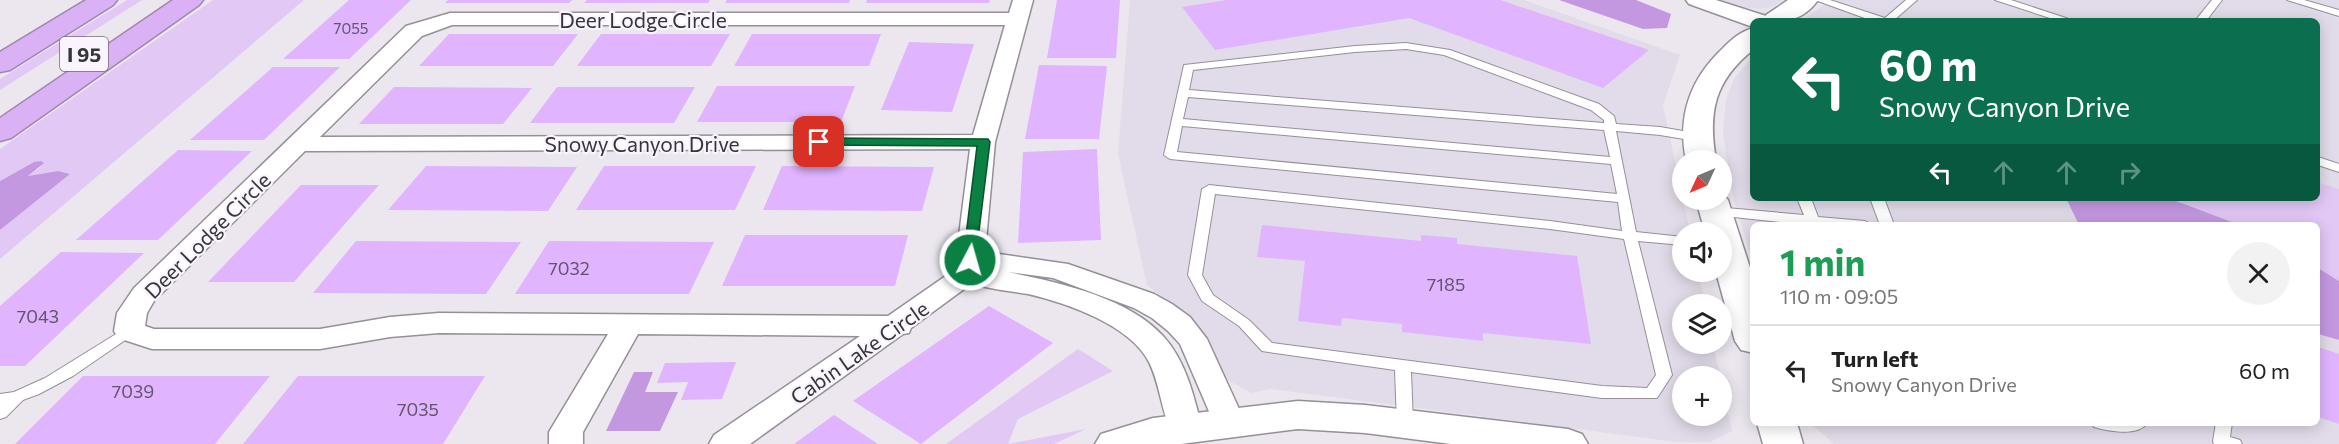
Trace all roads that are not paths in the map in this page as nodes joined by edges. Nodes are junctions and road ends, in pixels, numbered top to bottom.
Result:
1 (74, 0) edge
2 (104, 0) edge
3 (168, 0) edge
4 (190, 0) edge
5 (1696, 0) edge
6 (1805, 0) edge
7 (1820, 0) edge
8 (1912, 0) edge
9 (2000, 0) edge
10 (2217, 0) edge
11 (2292, 0) edge
12 (1021, 9) edge
13 (2339, 13) edge
14 (1750, 18) edge
15 (1779, 18) edge
16 (1877, 18) edge
17 (1890, 18) edge
18 (2060, 18) edge
19 (2202, 18) edge
20 (1750, 39) edge
21 (0, 40) edge
22 (0, 64) edge
23 (1183, 93) junction
24 (0, 109) edge
25 (1177, 122) junction
26 (1609, 128) junction
27 (0, 132) edge
28 (983, 142) junction
29 (300, 144) junction
30 (1699, 149) edge
31 (1617, 161) junction
32 (2320, 162) edge
33 (2339, 168) edge
34 (1624, 199) junction
35 (1805, 201) edge
36 (1878, 201) edge
37 (1732, 209) edge
38 (1807, 222) edge
39 (1813, 222) edge
40 (1886, 222) edge
41 (1630, 236) junction
42 (1672, 240) edge
43 (967, 269) junction
44 (1732, 271) edge
45 (628, 326) junction
46 (898, 326) junction
47 (1750, 328) edge
48 (129, 331) junction
49 (1403, 365) junction
50 (8, 399) edge
51 (0, 412) edge
52 (1230, 422) junction
53 (1405, 424) junction
54 (1778, 426) edge
55 (2224, 426) edge
56 (1186, 428) junction
57 (2225, 443) edge
58 (566, 444) edge
59 (726, 444) edge
60 (1115, 444) edge
61 (1568, 444) edge
62 (1783, 444) edge

1 - 21 highway
2 - 22 highway, I 95
3 - 24 highway, I 95
4 - 27 highway
5 - 14 street
6 - 15 street
7 - 16 lane
8 - 17 lane
9 - 18 lane
10 - 19 lane
11 - 13 lane
12 - 28 street
12 - 29 street, Deer Lodge Circle
20 - 30 street
23 - 25 lane
23 - 26 lane
23 - 26 lane
25 - 31 lane
25 - 34 lane
26 - 30 lane
26 - 31 lane
28 - 29 street, Snowy Canyon Drive
28 - 43 street
29 - 48 street, Deer Lodge Circle
31 - 34 lane
32 - 33 lane
34 - 41 lane
35 - 39 lane
36 - 40 lane
37 - 38 lane
41 - 42 lane
41 - 49 lane
41 - 49 lane
43 - 46 street, Cabin Lake Circle
43 - 52 street
43 - 56 street
44 - 47 street
45 - 46 street
45 - 48 street
45 - 58 street
46 - 59 street, Cabin Lake Circle
48 - 50 lane
49 - 53 lane
50 - 51 lane
52 - 53 street
52 - 56 street
53 - 61 street
54 - 62 street
55 - 57 lane
56 - 60 street

